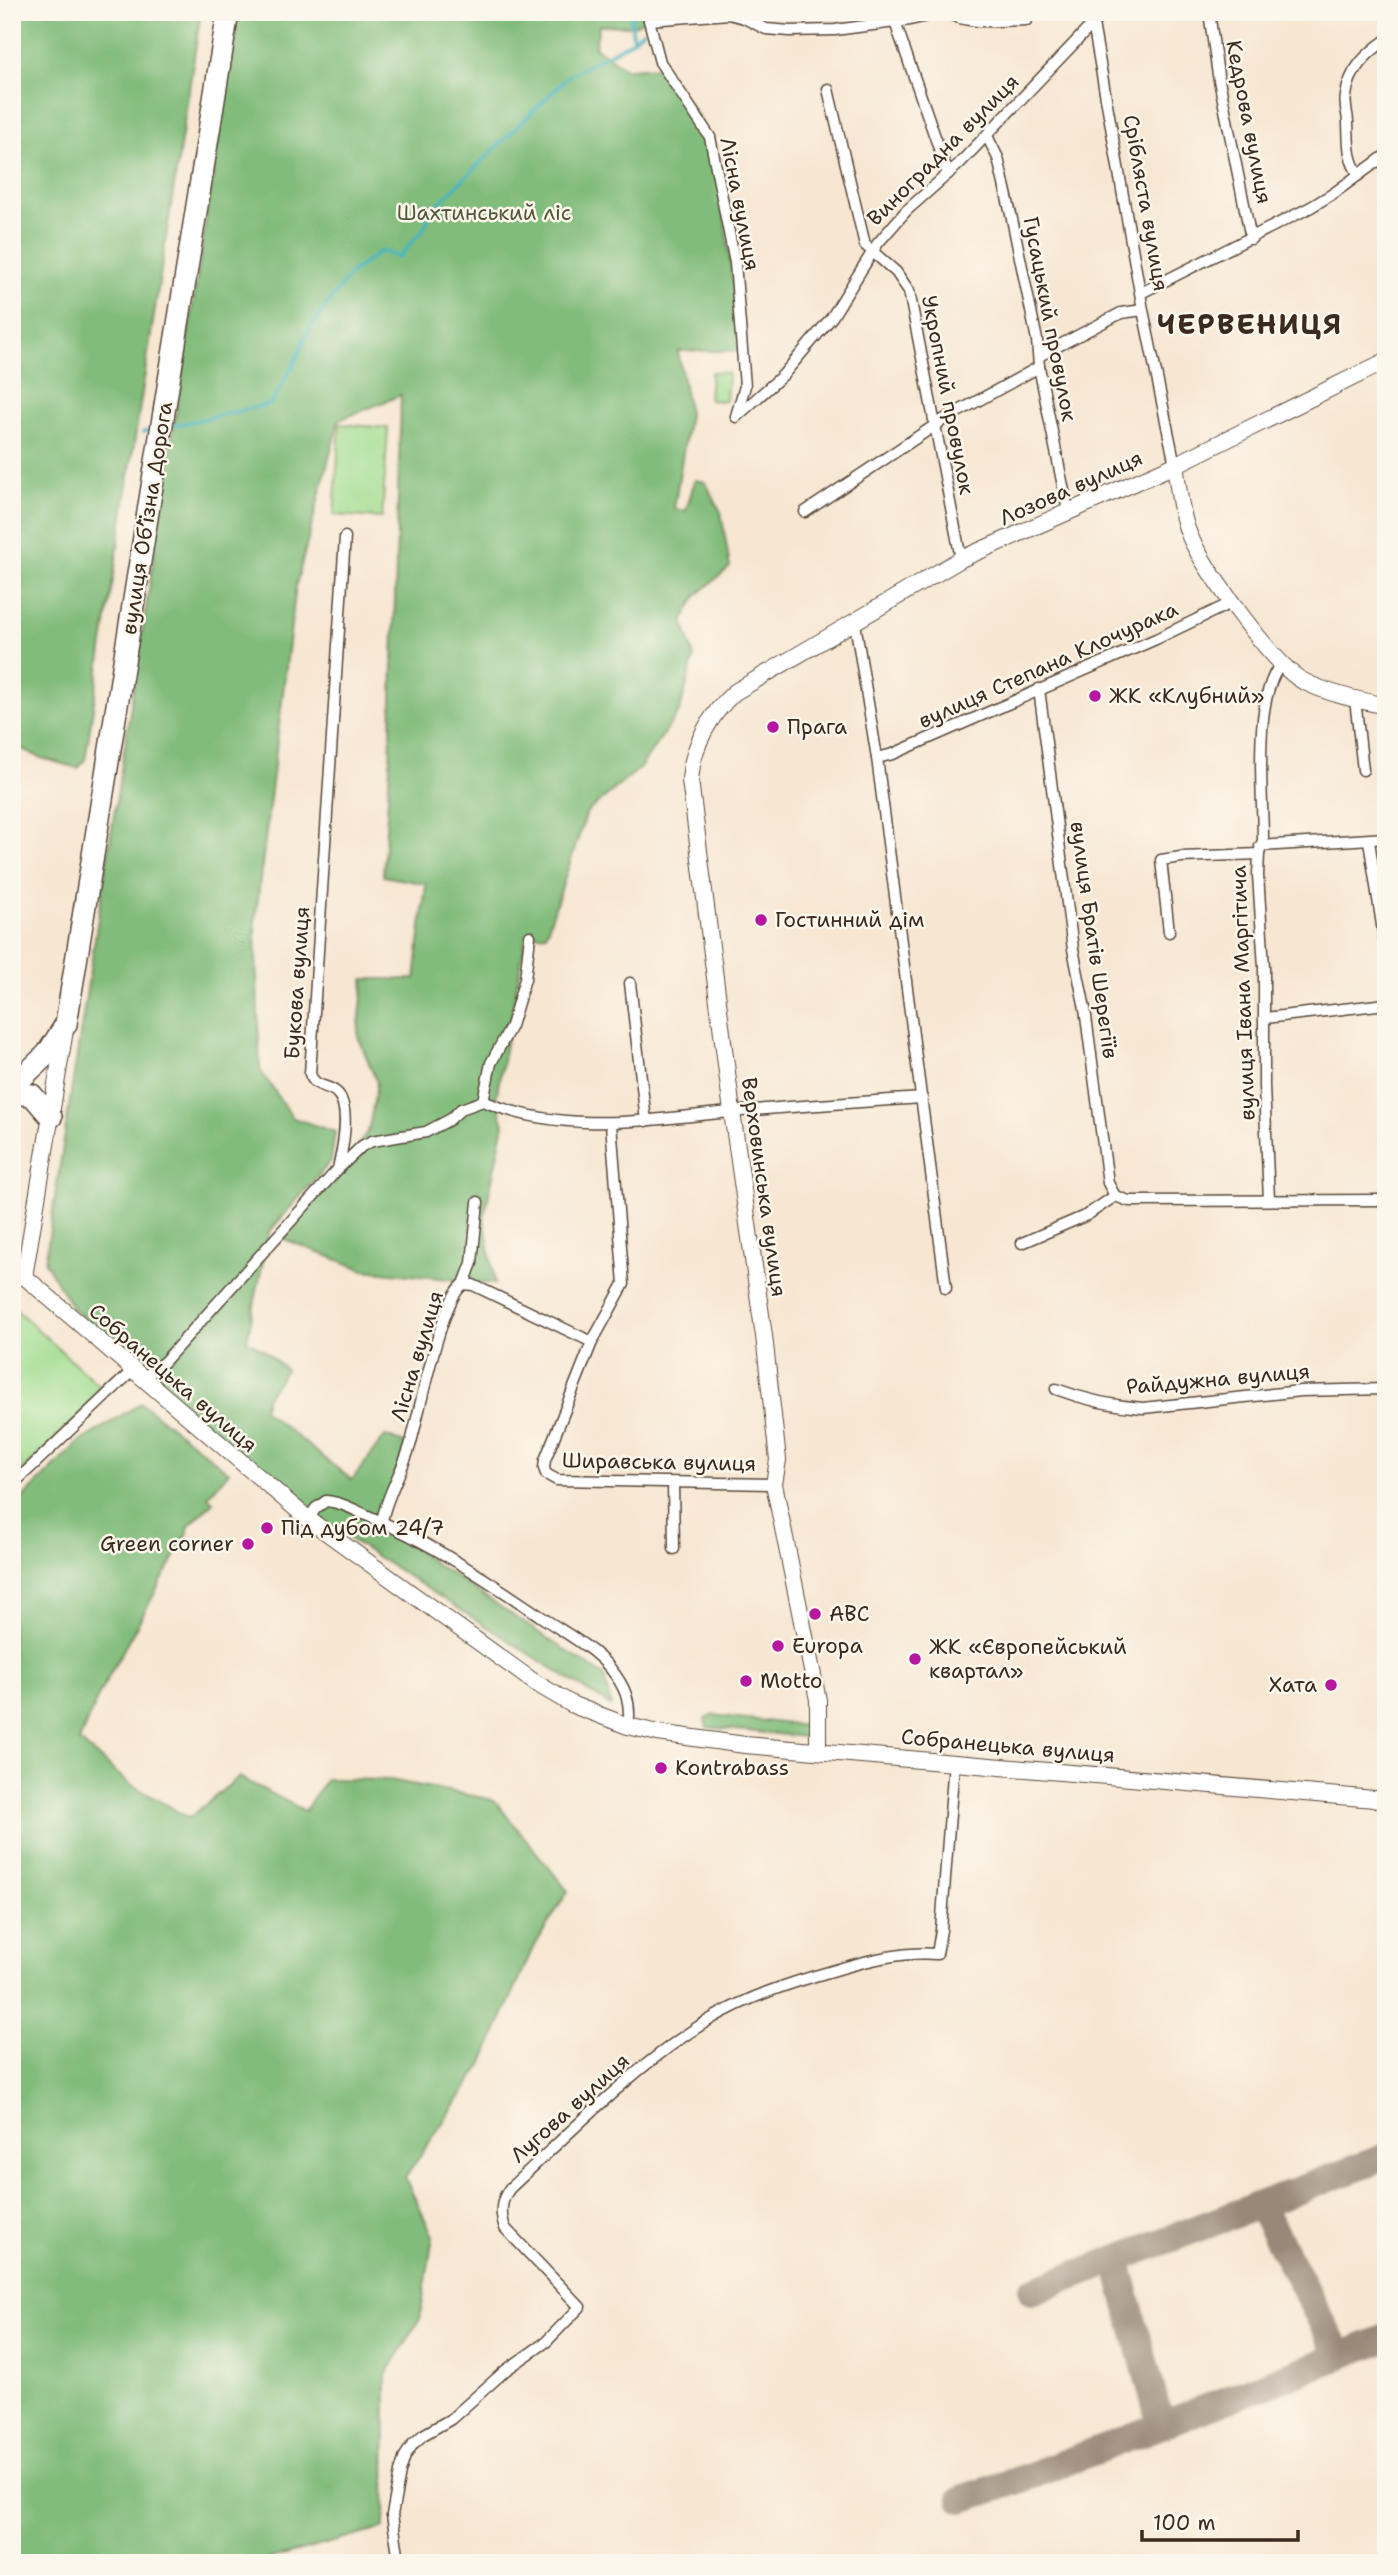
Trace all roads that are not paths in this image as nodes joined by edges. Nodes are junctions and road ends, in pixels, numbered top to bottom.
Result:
1 (228, 12) edge
2 (945, 12) edge
3 (1091, 12) edge
4 (1104, 12) edge
5 (1209, 12) edge
6 (650, 16) edge
7 (1027, 20) dead end
8 (895, 22) junction
9 (1093, 24) junction
10 (1386, 40) edge
11 (828, 89) dead end
12 (987, 136) junction
13 (1386, 155) edge
14 (948, 174) junction
15 (1359, 175) junction
16 (1251, 239) junction
17 (872, 253) junction
18 (1141, 293) junction
19 (1143, 310) junction
20 (1039, 361) junction
21 (1386, 361) edge
22 (736, 417) joint
23 (933, 427) junction
24 (1175, 465) junction
25 (805, 512) dead end
26 (1068, 512) junction
27 (345, 537) dead end
28 (961, 559) junction
29 (1233, 602) junction
30 (855, 623) junction
31 (1281, 664) junction
32 (781, 666) joint
33 (1039, 689) junction
34 (1355, 699) junction
35 (1386, 706) edge
36 (877, 758) junction
37 (1363, 770) dead end
38 (1386, 838) edge
39 (1369, 841) junction
40 (1259, 850) junction
41 (1169, 932) dead end
42 (530, 936) dead end
43 (1386, 951) edge
44 (630, 983) dead end
45 (1386, 1004) edge
46 (1265, 1018) junction
47 (66, 1024) junction
48 (12, 1087) edge
49 (12, 1093) edge
50 (922, 1098) junction
51 (483, 1101) junction
52 (732, 1112) junction
53 (51, 1116) junction
54 (646, 1121) junction
55 (611, 1124) junction
56 (344, 1139) junction
57 (362, 1146) junction
58 (338, 1169) junction
59 (1115, 1196) junction
60 (1269, 1200) junction
61 (1386, 1200) edge
62 (478, 1202) dead end
63 (1022, 1243) dead end
64 (18, 1271) edge
65 (464, 1284) junction
66 (946, 1288) dead end
67 (592, 1342) junction
68 (137, 1375) junction
69 (1056, 1389) dead end
70 (1386, 1389) edge
71 (673, 1483) junction
72 (774, 1484) junction
73 (12, 1485) edge
74 (308, 1519) junction
75 (382, 1521) junction
76 (674, 1549) dead end
77 (628, 1726) junction
78 (818, 1750) junction
79 (954, 1762) junction
80 (1386, 1800) edge
81 (394, 2563) edge

1 - 47 highway, вулиця Обʼїзна Дорога
2 - 7 street
2 - 8 street
3 - 9 street, Срібляста вулиця
4 - 9 street, Виноградна вулиця
5 - 16 street, Кедрова вулиця
6 - 8 street
6 - 22 street, Лісна вулиця
8 - 14 street
9 - 12 street, Виноградна вулиця
9 - 18 street, Срібляста вулиця
10 - 15 street
11 - 17 street
12 - 14 street, Виноградна вулиця
12 - 20 street, Гусацький провулок
13 - 15 street
14 - 17 street, Виноградна вулиця
15 - 16 street
16 - 18 street
17 - 22 street, Виноградна вулиця
17 - 23 street, Укропний провулок
18 - 19 street, Срібляста вулиця
19 - 20 street
19 - 24 street, Срібляста вулиця
20 - 23 street
20 - 26 street, Гусацький провулок
21 - 24 street, Лозова вулиця
23 - 25 street
23 - 28 street, Укропний провулок
24 - 26 street, Лозова вулиця
24 - 29 street, Срібляста вулиця
26 - 28 street, Лозова вулиця
27 - 56 street, Букова вулиця
28 - 30 street, Лозова вулиця
29 - 31 street, Срібляста вулиця
29 - 33 street, вулиця Степана Клочурака
30 - 32 street, Лозова вулиця
30 - 36 street
31 - 34 street, Срібляста вулиця
31 - 40 street, вулиця Івана Маргітича
32 - 52 street, Верховинська вулиця
33 - 36 street, вулиця Степана Клочурака
33 - 59 street, вулиця Братів Шерегіїв
34 - 35 street, Срібляста вулиця
34 - 37 street
36 - 50 street
38 - 39 street
39 - 40 street
39 - 43 street
40 - 41 street
40 - 46 street, вулиця Івана Маргітича
42 - 51 street
44 - 54 street
45 - 46 street
46 - 60 street, вулиця Івана Маргітича
47 - 48 highway, вулиця Обʼїзна Дорога
47 - 53 street, вулиця Обʼїзна Дорога
49 - 53 highway
50 - 52 street
50 - 66 street
51 - 55 street
51 - 57 street
52 - 54 street
52 - 72 street, Верховинська вулиця
53 - 64 street, вулиця Обʼїзна Дорога
54 - 55 street
55 - 67 street
56 - 57 street
56 - 58 street, Букова вулиця
57 - 58 street
58 - 68 street
59 - 60 street
59 - 63 street
60 - 61 street
62 - 65 street, Лісна вулиця
64 - 68 street, Собранецька вулиця
65 - 67 street
65 - 75 street, Лісна вулиця
67 - 71 street, Ширавська вулиця
68 - 73 street
68 - 74 street, Собранецька вулиця
69 - 70 street, Райдужна вулиця
71 - 72 street, Ширавська вулиця
71 - 76 street
72 - 78 street, Верховинська вулиця
74 - 75 street
74 - 77 street, Собранецька вулиця
75 - 77 street
77 - 78 street, Собранецька вулиця
78 - 79 street, Собранецька вулиця
79 - 80 street, Собранецька вулиця
79 - 81 street, Лугова вулиця

